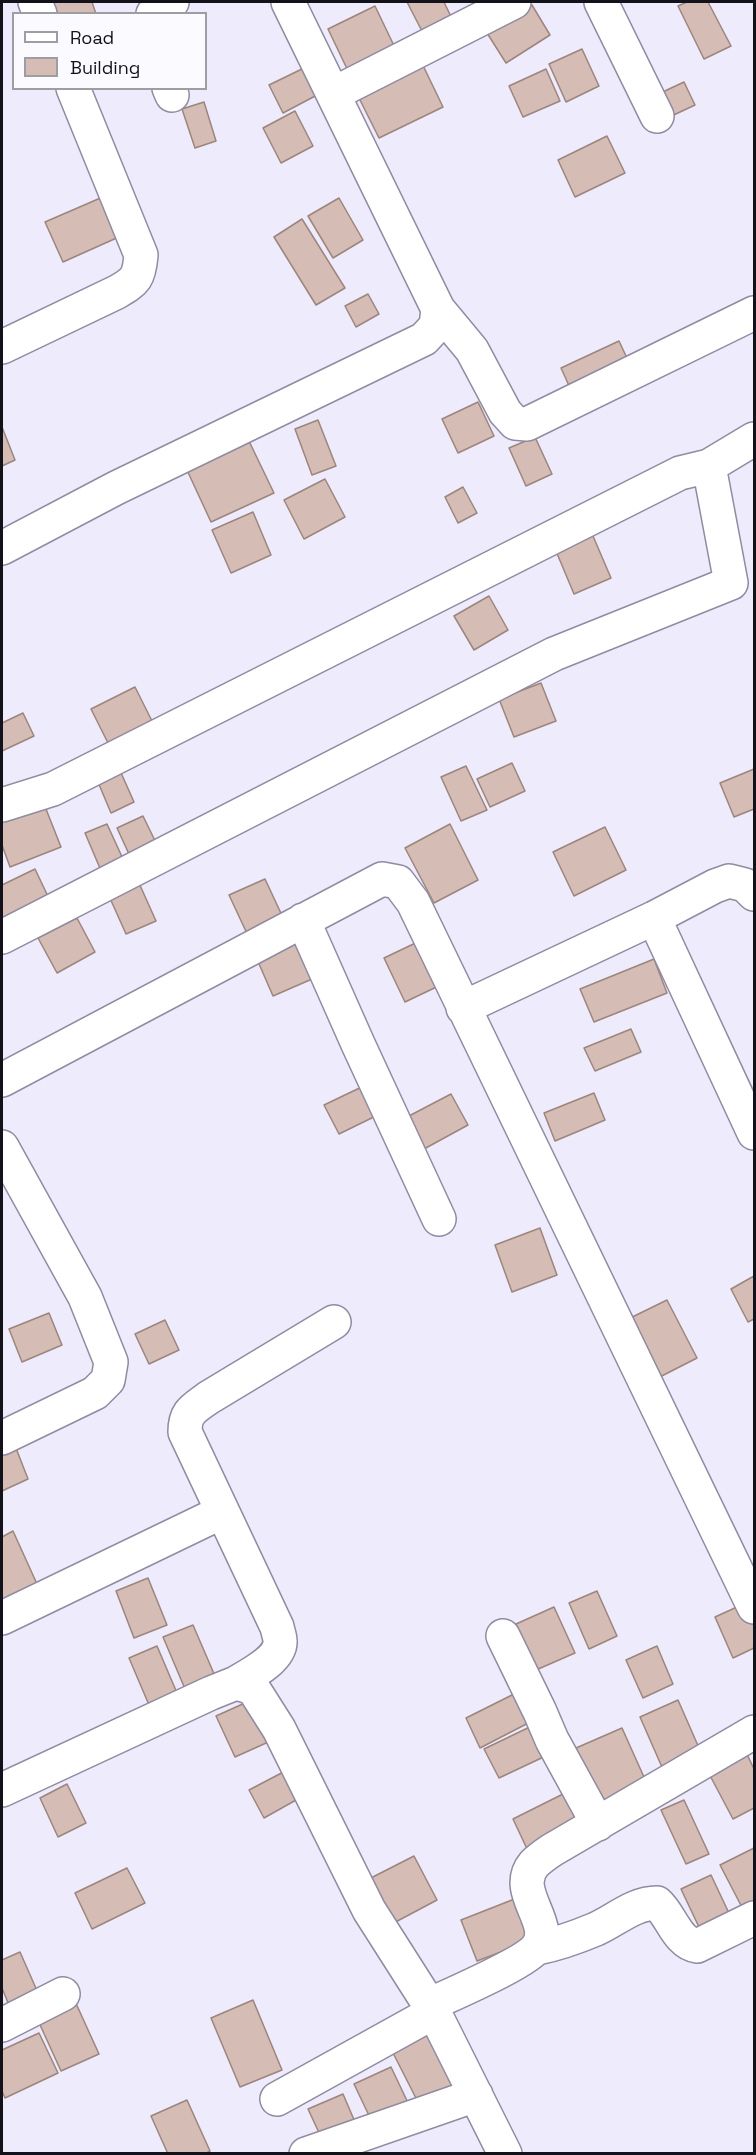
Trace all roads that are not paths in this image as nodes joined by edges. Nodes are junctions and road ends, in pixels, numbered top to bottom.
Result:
1 (172, 2) edge
2 (288, 2) edge
3 (514, 2) edge
4 (601, 2) edge
5 (156, 12) edge
6 (74, 90) edge
7 (333, 94) junction
8 (657, 116) dead end
9 (438, 309) junction
10 (754, 313) edge
11 (2, 347) edge
12 (754, 439) edge
13 (709, 466) junction
14 (2, 548) edge
15 (2, 805) edge
16 (754, 894) edge
17 (654, 918) junction
18 (303, 920) junction
19 (2, 937) edge
20 (462, 1008) junction
21 (2, 1080) edge
22 (754, 1134) edge
23 (2, 1147) edge
24 (439, 1219) dead end
25 (334, 1322) dead end
26 (2, 1438) edge
27 (222, 1512) junction
28 (754, 1606) edge
29 (2, 1618) edge
30 (503, 1636) dead end
31 (236, 1683) junction
32 (754, 1732) edge
33 (2, 1790) edge
34 (598, 1824) junction
35 (754, 1918) edge
36 (537, 1948) junction
37 (63, 1994) dead end
38 (431, 2009) junction
39 (2, 2025) edge
40 (476, 2095) junction
41 (277, 2099) dead end
42 (306, 2154) edge
43 (505, 2154) edge

1 - 5 street
2 - 7 street
3 - 7 street
4 - 8 street
6 - 11 street
7 - 9 street
9 - 10 street
9 - 14 street
12 - 13 street
13 - 15 street
13 - 19 street
16 - 17 street
17 - 20 street
17 - 22 street
18 - 20 street
18 - 21 street
18 - 24 street
20 - 28 street
23 - 26 street
25 - 27 street
27 - 29 street
27 - 31 street
30 - 34 street
31 - 33 street
31 - 38 street
32 - 34 street
34 - 36 street
35 - 36 street
36 - 38 street
37 - 39 street
38 - 40 street
38 - 41 street
40 - 42 street
40 - 43 street

